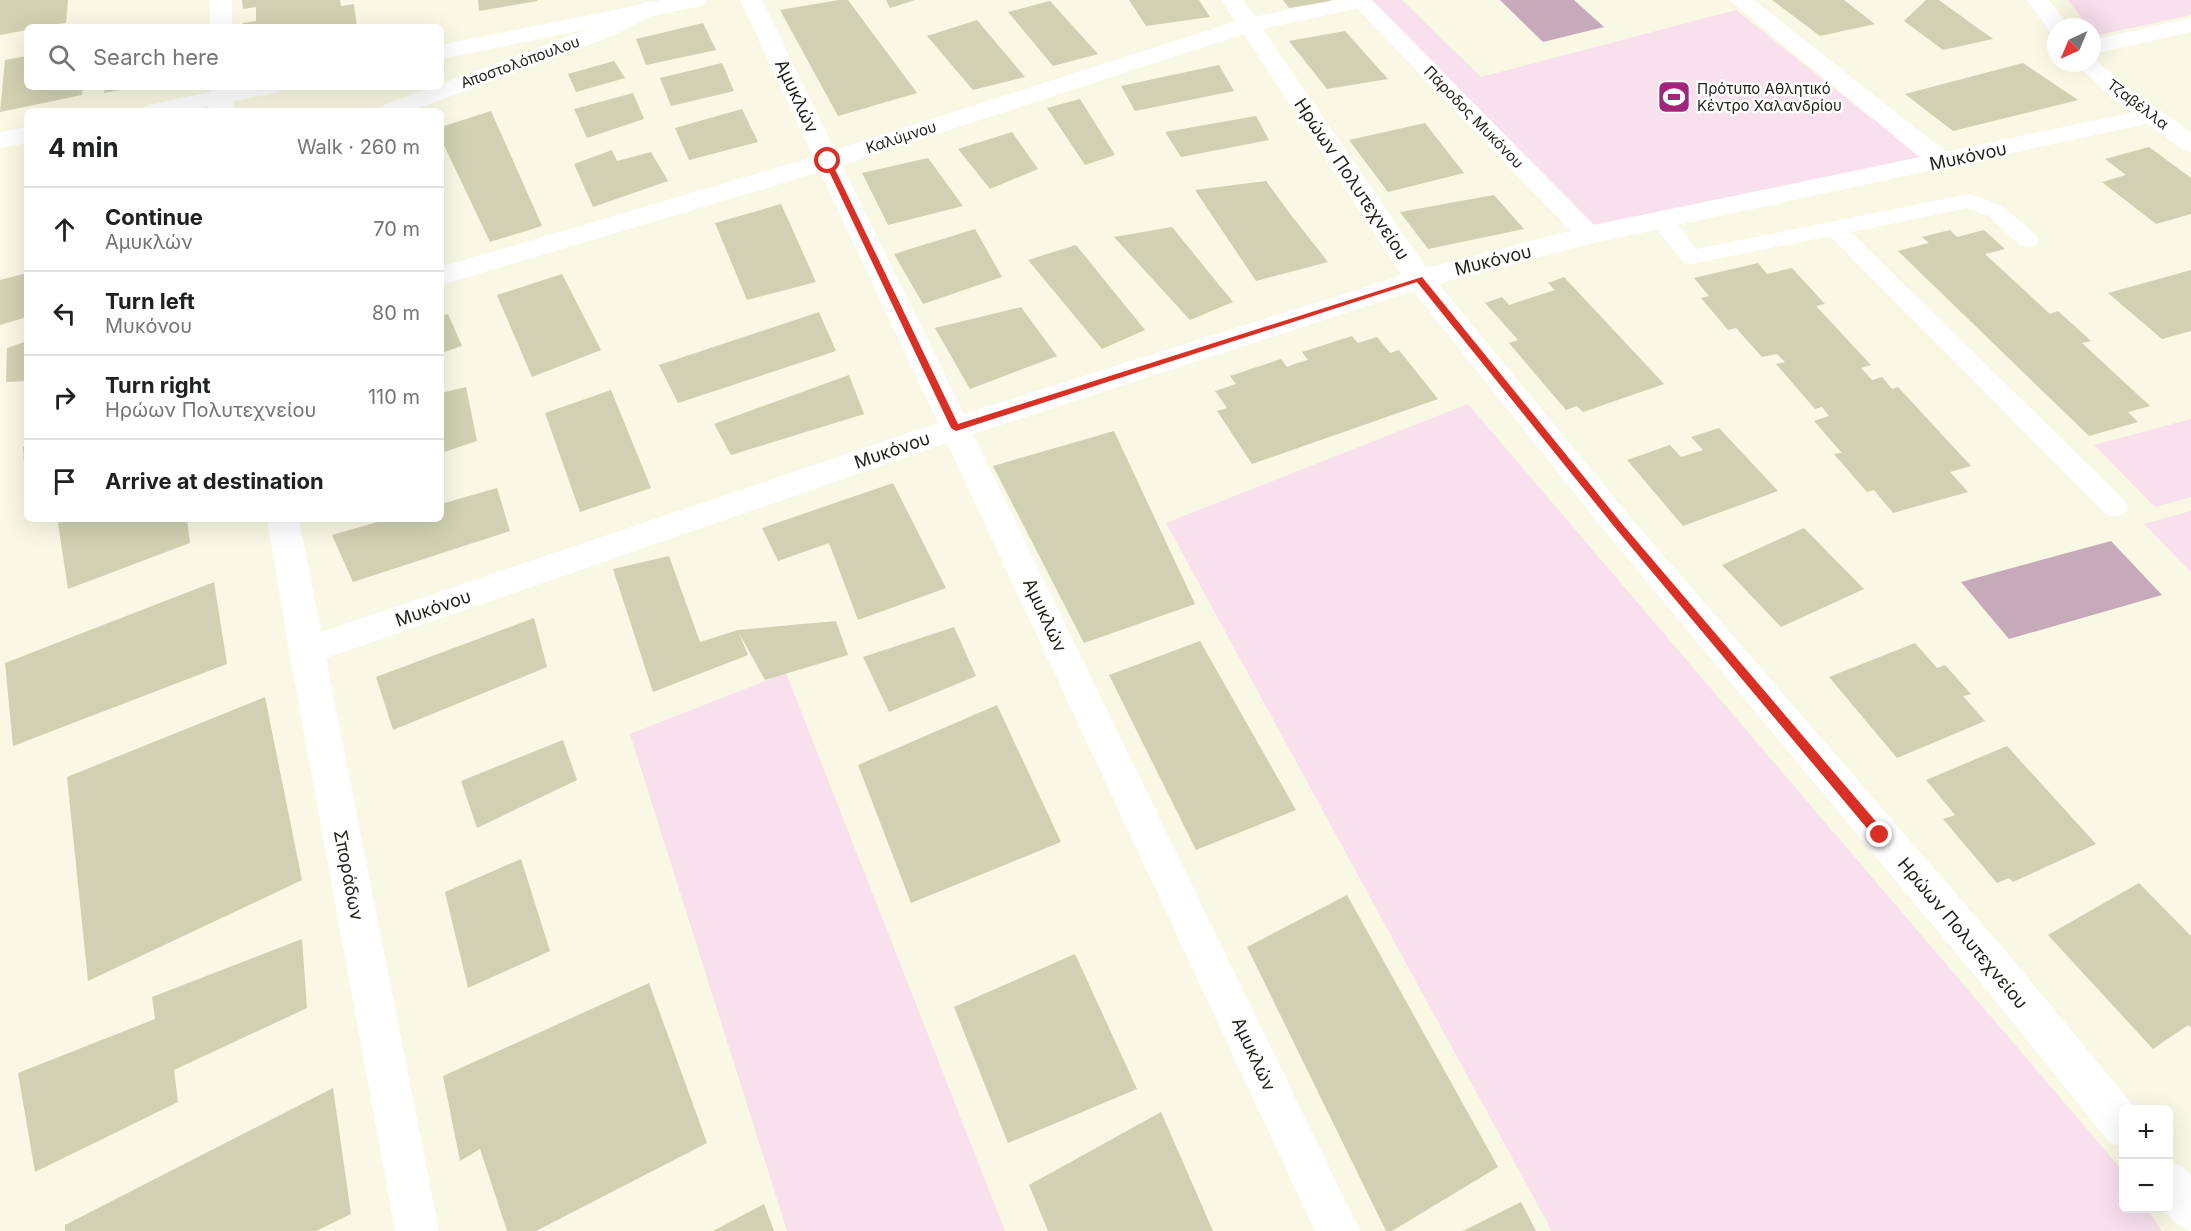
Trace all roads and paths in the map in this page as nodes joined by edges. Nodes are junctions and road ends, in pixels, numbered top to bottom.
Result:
1 (221, 0) edge
2 (696, 0) edge
3 (751, 0) edge
4 (1360, 0) edge
5 (1740, 0) edge
6 (2038, 0) edge
7 (658, 4) edge
8 (1240, 12) edge
9 (2051, 18) edge
10 (221, 24) edge
11 (2191, 25) edge
12 (2101, 45) edge
13 (444, 51) edge
14 (2098, 72) edge
15 (258, 90) edge
16 (221, 99) edge
17 (169, 108) edge
18 (397, 108) edge
19 (2151, 116) junction
20 (24, 136) edge
21 (0, 140) edge
22 (2191, 144) edge
23 (828, 161) junction
24 (1942, 162) junction
25 (1660, 219) junction
26 (1834, 228) junction
27 (1589, 235) junction
28 (2028, 240) dead end
29 (444, 275) edge
30 (1419, 279) junction
31 (956, 428) junction
32 (2115, 507) dead end
33 (284, 522) edge
34 (306, 651) junction
35 (2119, 1121) edge
36 (2173, 1187) edge
37 (2191, 1209) edge
38 (417, 1231) edge
39 (1338, 1231) edge

1 - 10 street
2 - 7 street
3 - 23 street, Αμυκλών
4 - 8 street, Καλύμνου
4 - 27 street, Πάροδος Μυκόνου
5 - 24 street
6 - 9 street
7 - 13 street
7 - 18 street, Αποστολόπουλου
8 - 23 street, Καλύμνου
8 - 30 street, Ηρώων Πολυτεχνείου
11 - 12 street
14 - 19 street, Τζαβέλλα
15 - 16 street
16 - 17 street
19 - 22 street, Τζαβέλλα
19 - 24 street, Μυκόνου
20 - 21 street
23 - 29 street, Καλύμνου
23 - 31 street, Αμυκλών
24 - 25 street, Μυκόνου
25 - 26 lane
25 - 27 street, Μυκόνου
26 - 28 lane
26 - 32 lane
27 - 30 street, Μυκόνου
30 - 31 street, Μυκόνου
30 - 35 street, Ηρώων Πολυτεχνείου
31 - 34 street, Μυκόνου
31 - 39 street, Αμυκλών
33 - 34 street, Σποράδων
34 - 38 street, Σποράδων
36 - 37 street

